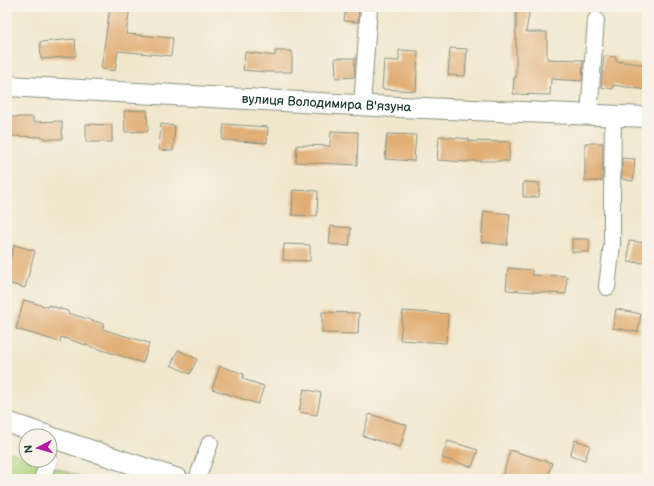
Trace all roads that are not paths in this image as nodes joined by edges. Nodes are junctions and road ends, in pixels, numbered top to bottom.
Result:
1 (369, 7) edge
2 (596, 20) dead end
3 (7, 86) edge
4 (362, 105) junction
5 (589, 115) junction
6 (614, 116) junction
7 (647, 117) edge
8 (607, 287) dead end
9 (7, 422) edge
10 (20, 428) edge
11 (210, 442) dead end
12 (58, 444) edge
13 (46, 468) edge
14 (42, 479) edge
15 (178, 479) edge
16 (197, 479) edge

1 - 4 street
2 - 5 street
3 - 4 main road, вулиця Володимира В'язуна
4 - 5 main road, вулиця Володимира В'язуна
5 - 6 main road, вулиця Володимира В'язуна
6 - 7 main road, вулиця Володимира В'язуна
6 - 8 street
9 - 10 main road
11 - 16 street
12 - 15 main road
13 - 14 street

